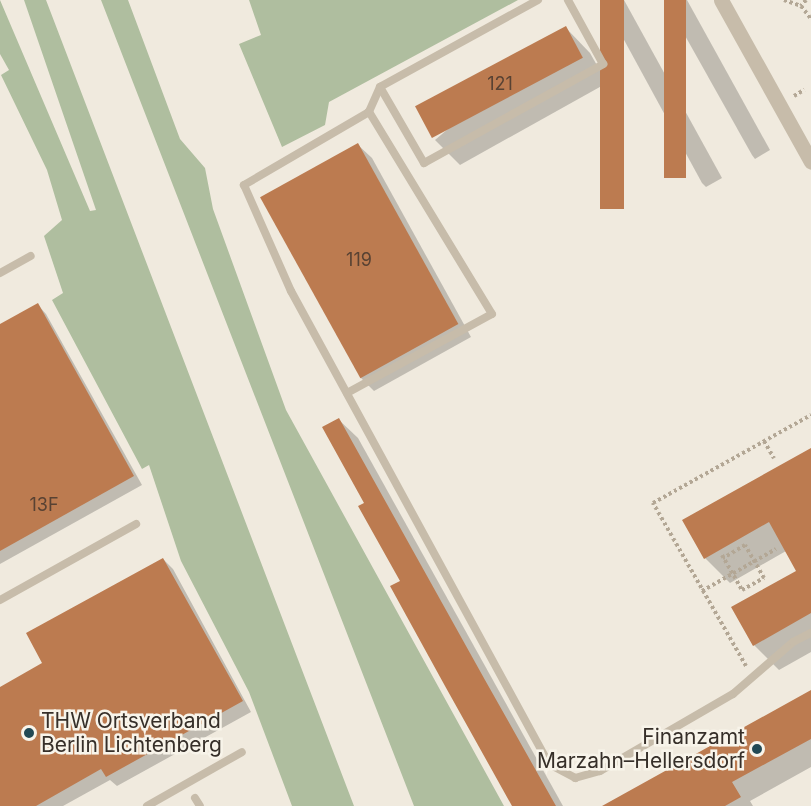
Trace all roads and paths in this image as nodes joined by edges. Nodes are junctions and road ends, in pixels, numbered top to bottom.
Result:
1 (538, 0) edge
2 (568, 0) edge
3 (722, 0) edge
4 (783, 0) edge
5 (806, 0) edge
6 (801, 6) junction
7 (811, 19) edge
8 (380, 87) junction
9 (804, 90) dead end
10 (792, 97) dead end
11 (369, 112) junction
12 (811, 162) edge
13 (31, 256) dead end
14 (0, 273) edge
15 (347, 393) junction
16 (811, 415) edge
17 (764, 441) junction
18 (774, 458) dead end
19 (136, 524) dead end
20 (776, 549) dead end
21 (754, 562) junction
22 (732, 574) junction
23 (702, 591) junction
24 (0, 600) edge
25 (811, 633) edge
26 (753, 678) junction
27 (242, 752) dead end
28 (147, 806) edge

1 - 8 lane
2 - 8 lane
3 - 12 street
4 - 6 path
5 - 6 path
6 - 7 path
8 - 11 lane
9 - 10 path
11 - 15 lane
11 - 15 lane
13 - 14 lane
15 - 26 lane
16 - 17 path
17 - 18 path
17 - 23 path
19 - 24 lane
20 - 21 path
21 - 22 path
21 - 22 path
21 - 22 path
22 - 23 path
23 - 26 path
25 - 26 lane
27 - 28 lane

